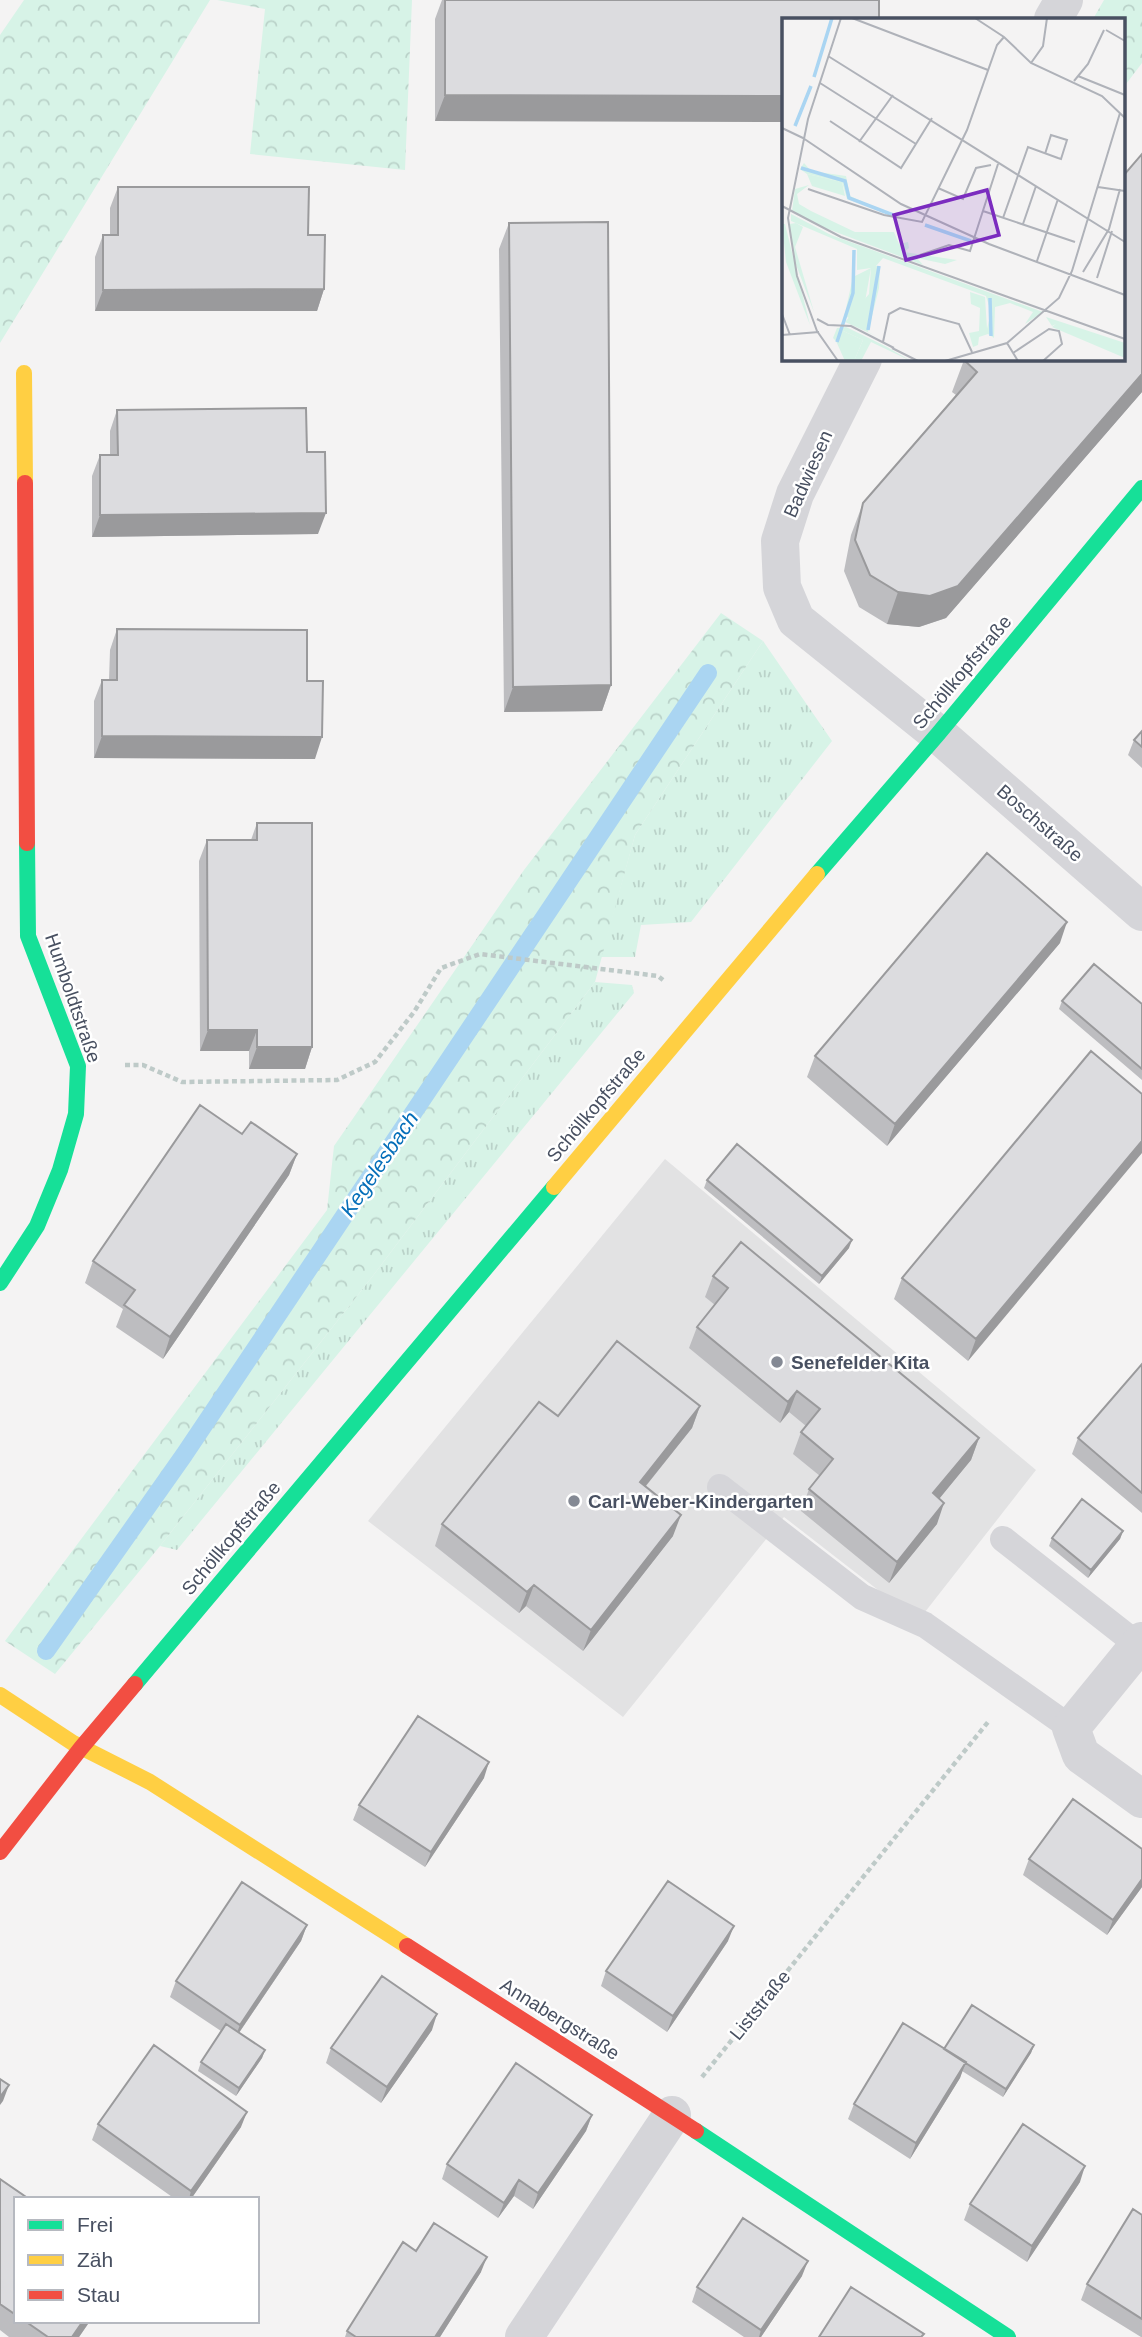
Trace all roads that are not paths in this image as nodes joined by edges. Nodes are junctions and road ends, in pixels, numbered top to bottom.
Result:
1 (1064, 0) edge
2 (1054, 18) edge
3 (862, 360) edge
4 (24, 373) dead end
5 (1142, 488) edge
6 (938, 734) junction
7 (1142, 912) edge
8 (0, 1283) edge
9 (720, 1487) dead end
10 (1003, 1539) dead end
11 (1140, 1643) edge
12 (0, 1695) edge
13 (1071, 1728) junction
14 (81, 1748) junction
15 (1142, 1799) edge
16 (0, 1852) edge
17 (672, 2115) junction
18 (524, 2337) edge
19 (1008, 2337) edge

1 - 2 street
3 - 6 street, Badwiesen
4 - 8 street, Humboldtstraße
5 - 6 street, Schöllkopfstraße
6 - 7 street, Boschstraße
6 - 14 street, Schöllkopfstraße
9 - 13 lane
10 - 11 lane
11 - 13 street
12 - 14 street
13 - 15 street
14 - 16 street, Schöllkopfstraße
14 - 17 street, Annabergstraße
17 - 18 street
17 - 19 street, Annabergstraße

